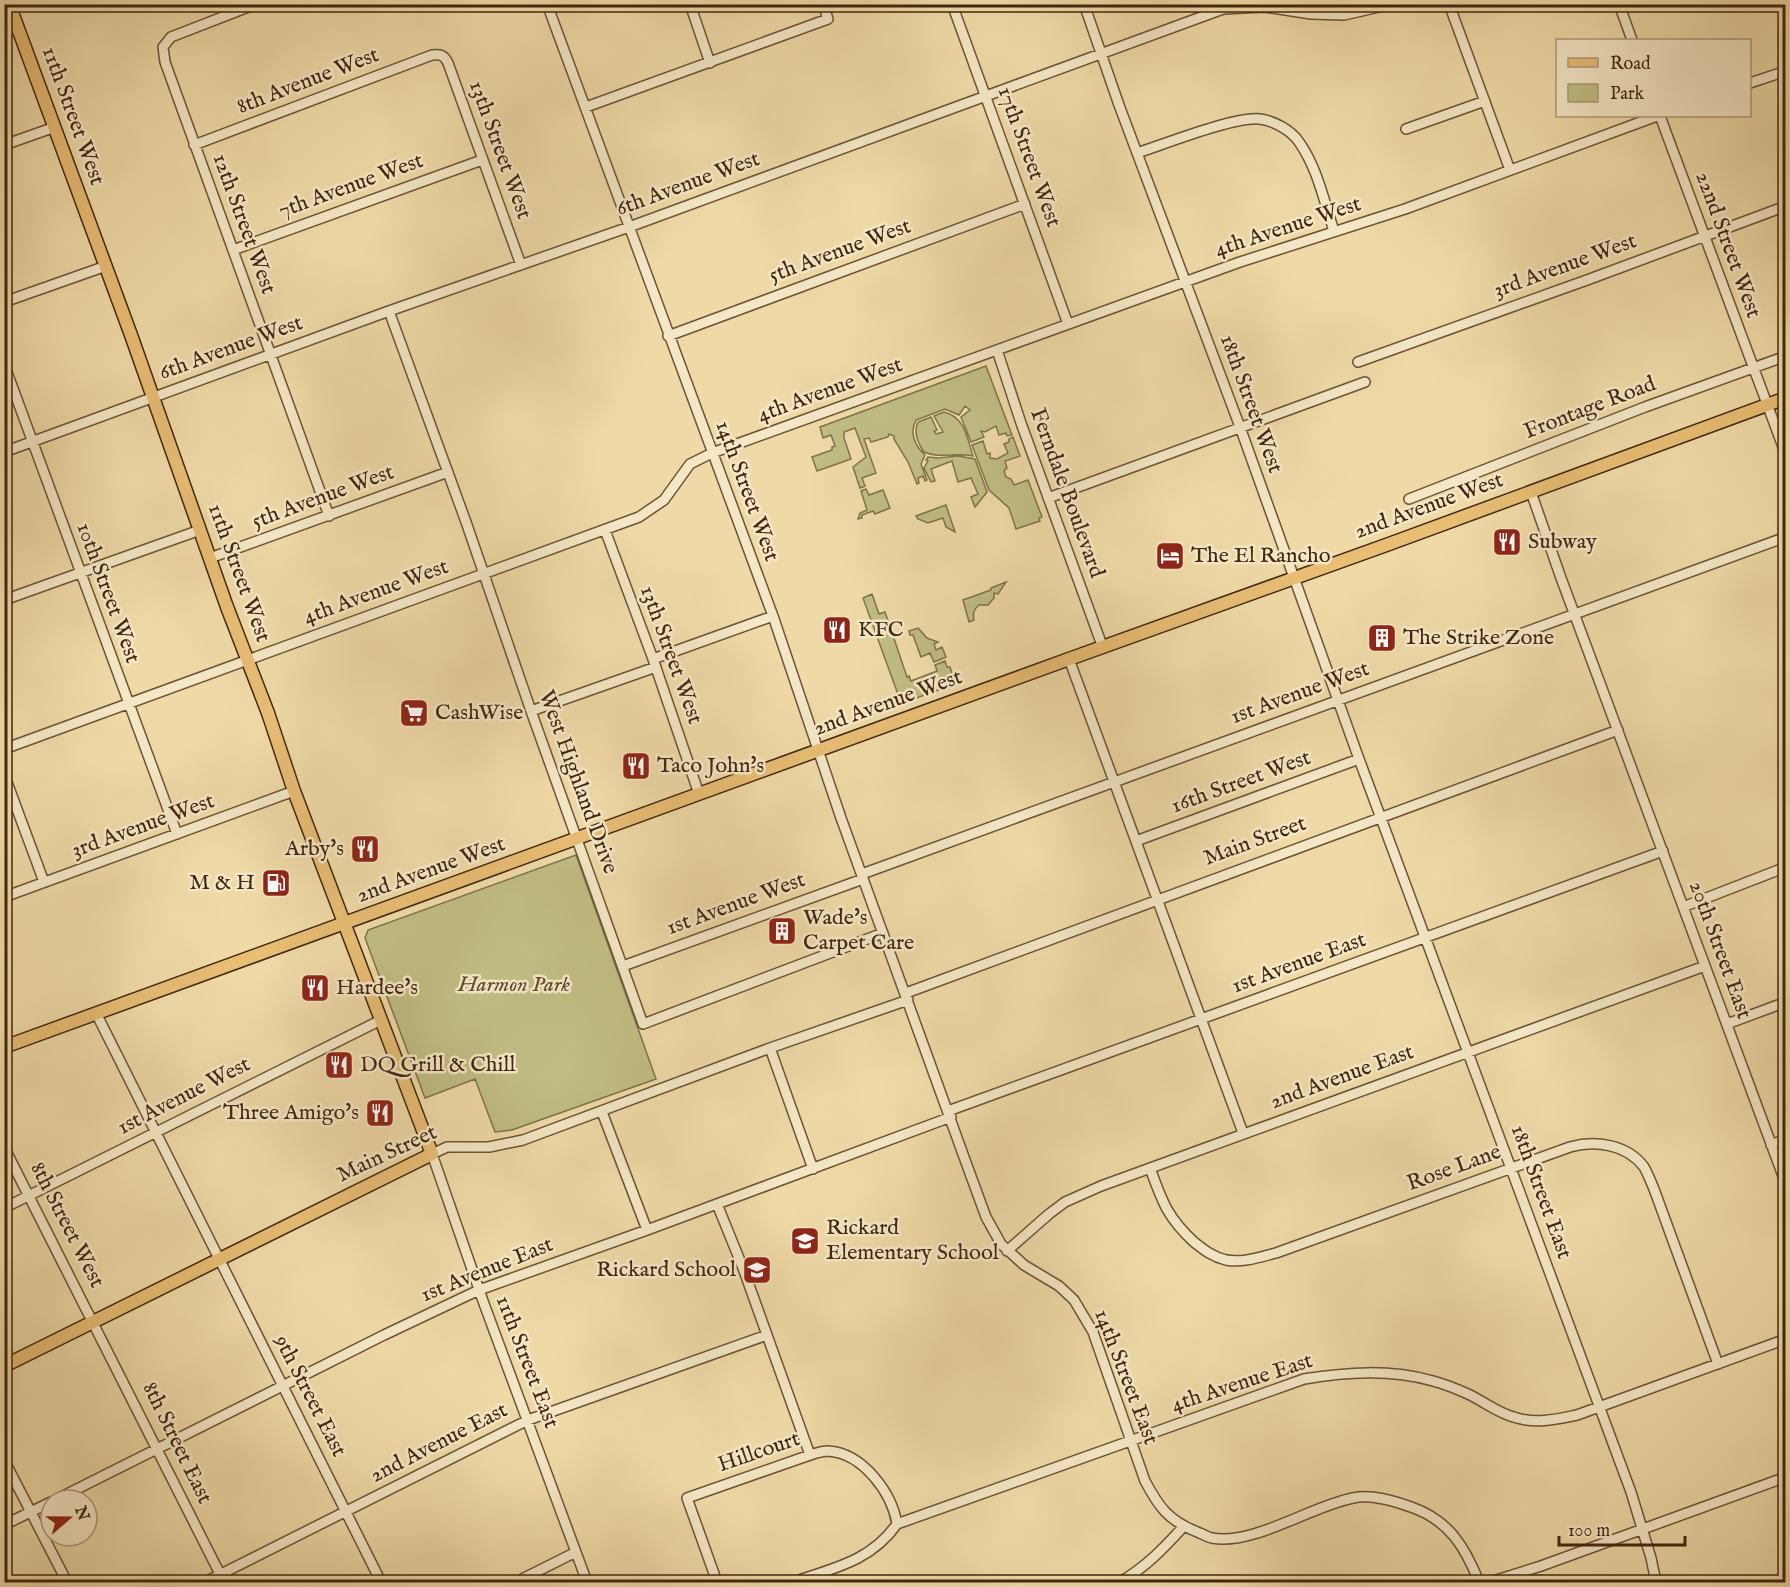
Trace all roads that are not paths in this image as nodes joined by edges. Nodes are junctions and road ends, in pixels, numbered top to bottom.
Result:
1 (9, 4) edge
2 (255, 4) edge
3 (547, 4) edge
4 (690, 4) edge
5 (823, 4) edge
6 (952, 4) edge
7 (1084, 4) edge
8 (1392, 4) edge
9 (1449, 4) edge
10 (1619, 4) edge
11 (1222, 7) edge
12 (1632, 39) edge
13 (437, 54) joint
14 (1101, 54) junction
15 (710, 63) junction
16 (1785, 71) edge
17 (1751, 82) edge
18 (986, 96) junction
19 (1485, 101) junction
20 (586, 107) junction
21 (1656, 117) edge
22 (1659, 117) edge
23 (55, 127) junction
24 (1406, 129) dead end
25 (4, 145) edge
26 (194, 145) junction
27 (1137, 153) junction
28 (482, 160) junction
29 (1510, 170) junction
30 (1025, 204) junction
31 (1785, 206) edge
32 (629, 227) junction
33 (1334, 231) junction
34 (1703, 236) junction
35 (233, 250) junction
36 (521, 265) junction
37 (105, 266) junction
38 (1186, 281) junction
39 (4, 302) edge
40 (389, 311) junction
41 (1068, 324) junction
42 (668, 336) junction
43 (997, 350) junction
44 (271, 355) junction
45 (1785, 356) edge
46 (1358, 362) dead end
47 (4, 364) edge
48 (1753, 368) junction
49 (1365, 382) dead end
50 (153, 398) junction
51 (1785, 398) edge
52 (1767, 405) junction
53 (1240, 427) junction
54 (33, 441) junction
55 (4, 452) edge
56 (712, 453) junction
57 (1785, 455) edge
58 (448, 472) junction
59 (1531, 492) junction
60 (1048, 498) junction
61 (1409, 500) dead end
62 (329, 516) junction
63 (200, 530) junction
64 (605, 530) junction
65 (1785, 537) edge
66 (210, 558) junction
67 (81, 573) junction
68 (484, 573) junction
69 (1294, 578) junction
70 (4, 600) edge
71 (1575, 613) junction
72 (773, 616) junction
73 (1103, 648) junction
74 (1069, 659) junction
75 (248, 660) junction
76 (654, 663) junction
77 (1338, 700) junction
78 (128, 704) junction
79 (531, 711) junction
80 (1618, 730) junction
81 (4, 749) edge
82 (818, 751) junction
83 (1359, 759) junction
84 (4, 774) edge
85 (1114, 782) junction
86 (294, 791) junction
87 (699, 794) junction
88 (1381, 817) junction
89 (177, 834) junction
90 (577, 838) junction
91 (1136, 842) junction
92 (1663, 851) junction
93 (1785, 867) edge
94 (862, 876) junction
95 (44, 882) junction
96 (4, 897) edge
97 (1157, 899) junction
98 (1683, 907) junction
99 (344, 924) junction
100 (884, 933) junction
101 (1426, 937) junction
102 (623, 966) junction
103 (1705, 966) junction
104 (907, 996) junction
105 (1785, 1002) edge
106 (96, 1013) junction
107 (1201, 1019) junction
108 (381, 1020) junction
109 (1727, 1024) junction
110 (4, 1047) edge
111 (770, 1048) junction
112 (1469, 1052) junction
113 (602, 1112) junction
114 (950, 1114) junction
115 (155, 1132) junction
116 (1243, 1133) junction
117 (1785, 1139) edge
118 (1771, 1145) junction
119 (4, 1147) edge
120 (432, 1154) junction
121 (813, 1168) junction
122 (1150, 1168) junction
123 (1512, 1168) junction
124 (1785, 1184) edge
125 (30, 1196) junction
126 (717, 1204) junction
127 (4, 1208) edge
128 (647, 1230) junction
129 (1007, 1251) junction
130 (219, 1259) junction
131 (479, 1290) junction
132 (94, 1322) junction
133 (767, 1335) junction
134 (1785, 1339) edge
135 (1718, 1364) junction
136 (4, 1366) edge
137 (283, 1387) junction
138 (1599, 1406) junction
139 (528, 1420) junction
140 (1132, 1441) junction
141 (158, 1449) junction
142 (810, 1455) junction
143 (4, 1460) edge
144 (1785, 1477) edge
145 (79, 1488) edge
146 (39, 1508) edge
147 (31, 1512) junction
148 (346, 1512) junction
149 (897, 1524) junction
150 (4, 1525) edge
151 (1184, 1526) junction
152 (1642, 1529) junction
153 (576, 1552) junction
154 (222, 1579) edge
155 (67, 1582) edge
156 (205, 1582) edge
157 (381, 1582) edge
158 (516, 1582) edge
159 (587, 1582) edge
160 (717, 1582) edge
161 (793, 1582) edge
162 (1120, 1582) edge
163 (1479, 1582) edge
164 (1490, 1582) edge
165 (1656, 1582) edge

1 - 23 main road, 11th Street West
2 - 26 street, 12th Street West
3 - 20 street, 14th Street West
4 - 15 street
5 - 15 street
6 - 18 street, 17th Street West
7 - 14 street, 18th Street West
8 - 11 street, 6th Avenue West
9 - 19 street
10 - 12 street
11 - 14 street, 6th Avenue West
13 - 26 street, 8th Avenue West
13 - 28 street, 13th Street West
14 - 18 street, 6th Avenue West
14 - 27 street, 18th Street West
15 - 20 street
16 - 17 street
18 - 30 street, 17th Street West
18 - 32 street, 6th Avenue West
19 - 24 street
19 - 29 street
20 - 32 street, 14th Street West
21 - 29 street, 4th Avenue West
22 - 34 street, 22nd Street West
23 - 25 street
23 - 37 main road, 11th Street West
26 - 35 street, 12th Street West
27 - 33 street
27 - 38 street, 18th Street West
28 - 35 street, 7th Avenue West
28 - 36 street, 13th Street West
29 - 33 street, 4th Avenue West
30 - 41 street, 17th Street West
30 - 42 street, 5th Avenue West
31 - 34 street, 3rd Avenue West
32 - 36 street, 6th Avenue West
32 - 42 street, 14th Street West
33 - 38 street, 4th Avenue West
34 - 46 street, 3rd Avenue West
34 - 48 street, 22nd Street West
35 - 44 street, 12th Street West
36 - 40 street, 6th Avenue West
37 - 39 street
37 - 50 main road, 11th Street West
38 - 41 street, 4th Avenue West
38 - 53 street, 18th Street West
40 - 44 street, 6th Avenue West
40 - 58 street, West Highland Drive
41 - 43 street, 4th Avenue West
42 - 56 street, 14th Street West
43 - 56 street, 4th Avenue West
43 - 60 street, Ferndale Boulevard
44 - 50 street, 6th Avenue West
44 - 62 street, 12th Street West
45 - 48 street, Frontage Road
47 - 54 street, 10th Street West
48 - 52 street, 22nd Street West
48 - 61 street, Frontage Road
49 - 53 street
50 - 54 street, 6th Avenue West
50 - 63 main road, 11th Street West
51 - 52 main road, 2nd Avenue West
52 - 57 street, 22nd Street West
52 - 59 main road, 2nd Avenue West
53 - 60 street
53 - 69 street, 18th Street West
54 - 55 street, 6th Avenue West
54 - 67 street, 10th Street West
56 - 64 street, 4th Avenue West
56 - 72 street, 14th Street West
58 - 62 street, 5th Avenue West
58 - 68 street, West Highland Drive
59 - 69 main road, 2nd Avenue West
59 - 71 street, 20th Street East
60 - 73 street, Ferndale Boulevard
62 - 66 street, 5th Avenue West
63 - 66 main road, 11th Street West
63 - 67 street
64 - 68 street, 4th Avenue West
64 - 76 street, 13th Street West
65 - 71 street, 1st Avenue West
66 - 75 main road, 11th Street West
67 - 70 street
67 - 78 street, 10th Street West
68 - 75 street, 4th Avenue West
68 - 79 street, West Highland Drive
69 - 73 main road, 2nd Avenue West
69 - 77 street, 18th Street West
71 - 77 street, 1st Avenue West
71 - 80 street, 20th Street East
72 - 76 street
72 - 82 street, 14th Street West
73 - 74 main road, 2nd Avenue West
74 - 82 main road, 2nd Avenue West
74 - 85 street
75 - 78 street, 4th Avenue West
75 - 86 main road, 11th Street West
76 - 79 street
76 - 87 street, 13th Street West
77 - 83 street, 18th Street West
77 - 85 street, 1st Avenue West
78 - 81 street, 4th Avenue West
78 - 89 street, 10th Street West
79 - 90 street, West Highland Drive
80 - 88 street, Main Street
80 - 92 street, 20th Street East
82 - 87 main road, 2nd Avenue West
82 - 94 street, 14th Street West
83 - 88 street, 18th Street West
83 - 91 street, 16th Street West
84 - 95 street
85 - 91 street
85 - 94 street, 1st Avenue West
86 - 89 street, 3rd Avenue West
86 - 99 main road, 11th Street West
87 - 90 main road, 2nd Avenue West
88 - 97 street, Main Street
88 - 101 street, 18th Street East
89 - 95 street, 3rd Avenue West
90 - 99 main road, 2nd Avenue West
90 - 102 street, West Highland Drive
91 - 97 street
92 - 98 street, 20th Street East
92 - 101 street, 1st Avenue East
93 - 98 street
94 - 100 street, 14th Street West
94 - 102 street, 1st Avenue West
95 - 96 street, 3rd Avenue West
97 - 104 street, Main Street
97 - 107 street
98 - 103 street, 20th Street East
99 - 106 main road, 2nd Avenue West
99 - 108 main road, 11th Street West
100 - 102 street, West Highland Drive
100 - 104 street, 14th Street West
101 - 107 street, 1st Avenue East
101 - 112 street, 18th Street East
103 - 109 street, 20th Street East
103 - 112 street, 2nd Avenue East
104 - 111 street, Main Street
104 - 114 street, 14th Street East
105 - 109 street
106 - 110 main road, 2nd Avenue West
106 - 115 street, 9th Street East
107 - 114 street, 1st Avenue East
107 - 116 street
108 - 115 street, 1st Avenue West
108 - 120 main road, 11th Street West
109 - 118 street, 20th Street East
111 - 113 street, Main Street
111 - 121 street
112 - 116 street, 2nd Avenue East
112 - 123 street, 18th Street East
113 - 120 street, Main Street
113 - 128 street
114 - 121 street, 1st Avenue East
114 - 129 street, 14th Street East
115 - 125 street, 1st Avenue West
115 - 130 street, 9th Street East
116 - 122 street, 2nd Avenue East
117 - 118 street
118 - 124 street, 20th Street East
119 - 125 street, 8th Street West
120 - 130 main road, Main Street
120 - 131 street, 11th Street East
121 - 126 street, 1st Avenue East
122 - 123 street, Rose Lane
122 - 129 street, 2nd Avenue East
123 - 135 street, Rose Lane
123 - 138 street, 18th Street East
125 - 127 street, 1st Avenue West
125 - 132 street, 8th Street West
126 - 128 street, 1st Avenue East
126 - 133 street
128 - 131 street, 1st Avenue East
129 - 140 street, 14th Street East
130 - 132 main road, Main Street
130 - 137 street, 9th Street East
131 - 137 street, 1st Avenue East
131 - 139 street, 11th Street East
132 - 136 main road, Main Street
132 - 141 street, 8th Street East
133 - 139 street, 2nd Avenue East
133 - 142 street
134 - 135 street, 4th Avenue East
135 - 138 street, 4th Avenue East
137 - 141 street, 1st Avenue East
137 - 148 street, 9th Street East
138 - 140 street, 4th Avenue East
138 - 152 street, 18th Street East
139 - 148 street, 2nd Avenue East
139 - 153 street, 11th Street East
140 - 149 street, 4th Avenue East
140 - 151 street, 14th Street East
141 - 145 street, 1st Avenue East
141 - 154 street, 8th Street East
142 - 149 street, Hillcourt
142 - 160 street, Hillcourt
143 - 147 street
144 - 152 street
146 - 147 street, 1st Avenue East
147 - 150 street, 1st Avenue East
147 - 155 street
148 - 154 street, 2nd Avenue East
148 - 157 street, 9th Street East
149 - 161 street, 4th Avenue East
151 - 162 street
151 - 163 street, 14th Street East
152 - 164 street
152 - 165 street, 18th Street East
153 - 158 street
153 - 159 street, 11th Street East
154 - 156 street, 2nd Avenue East

